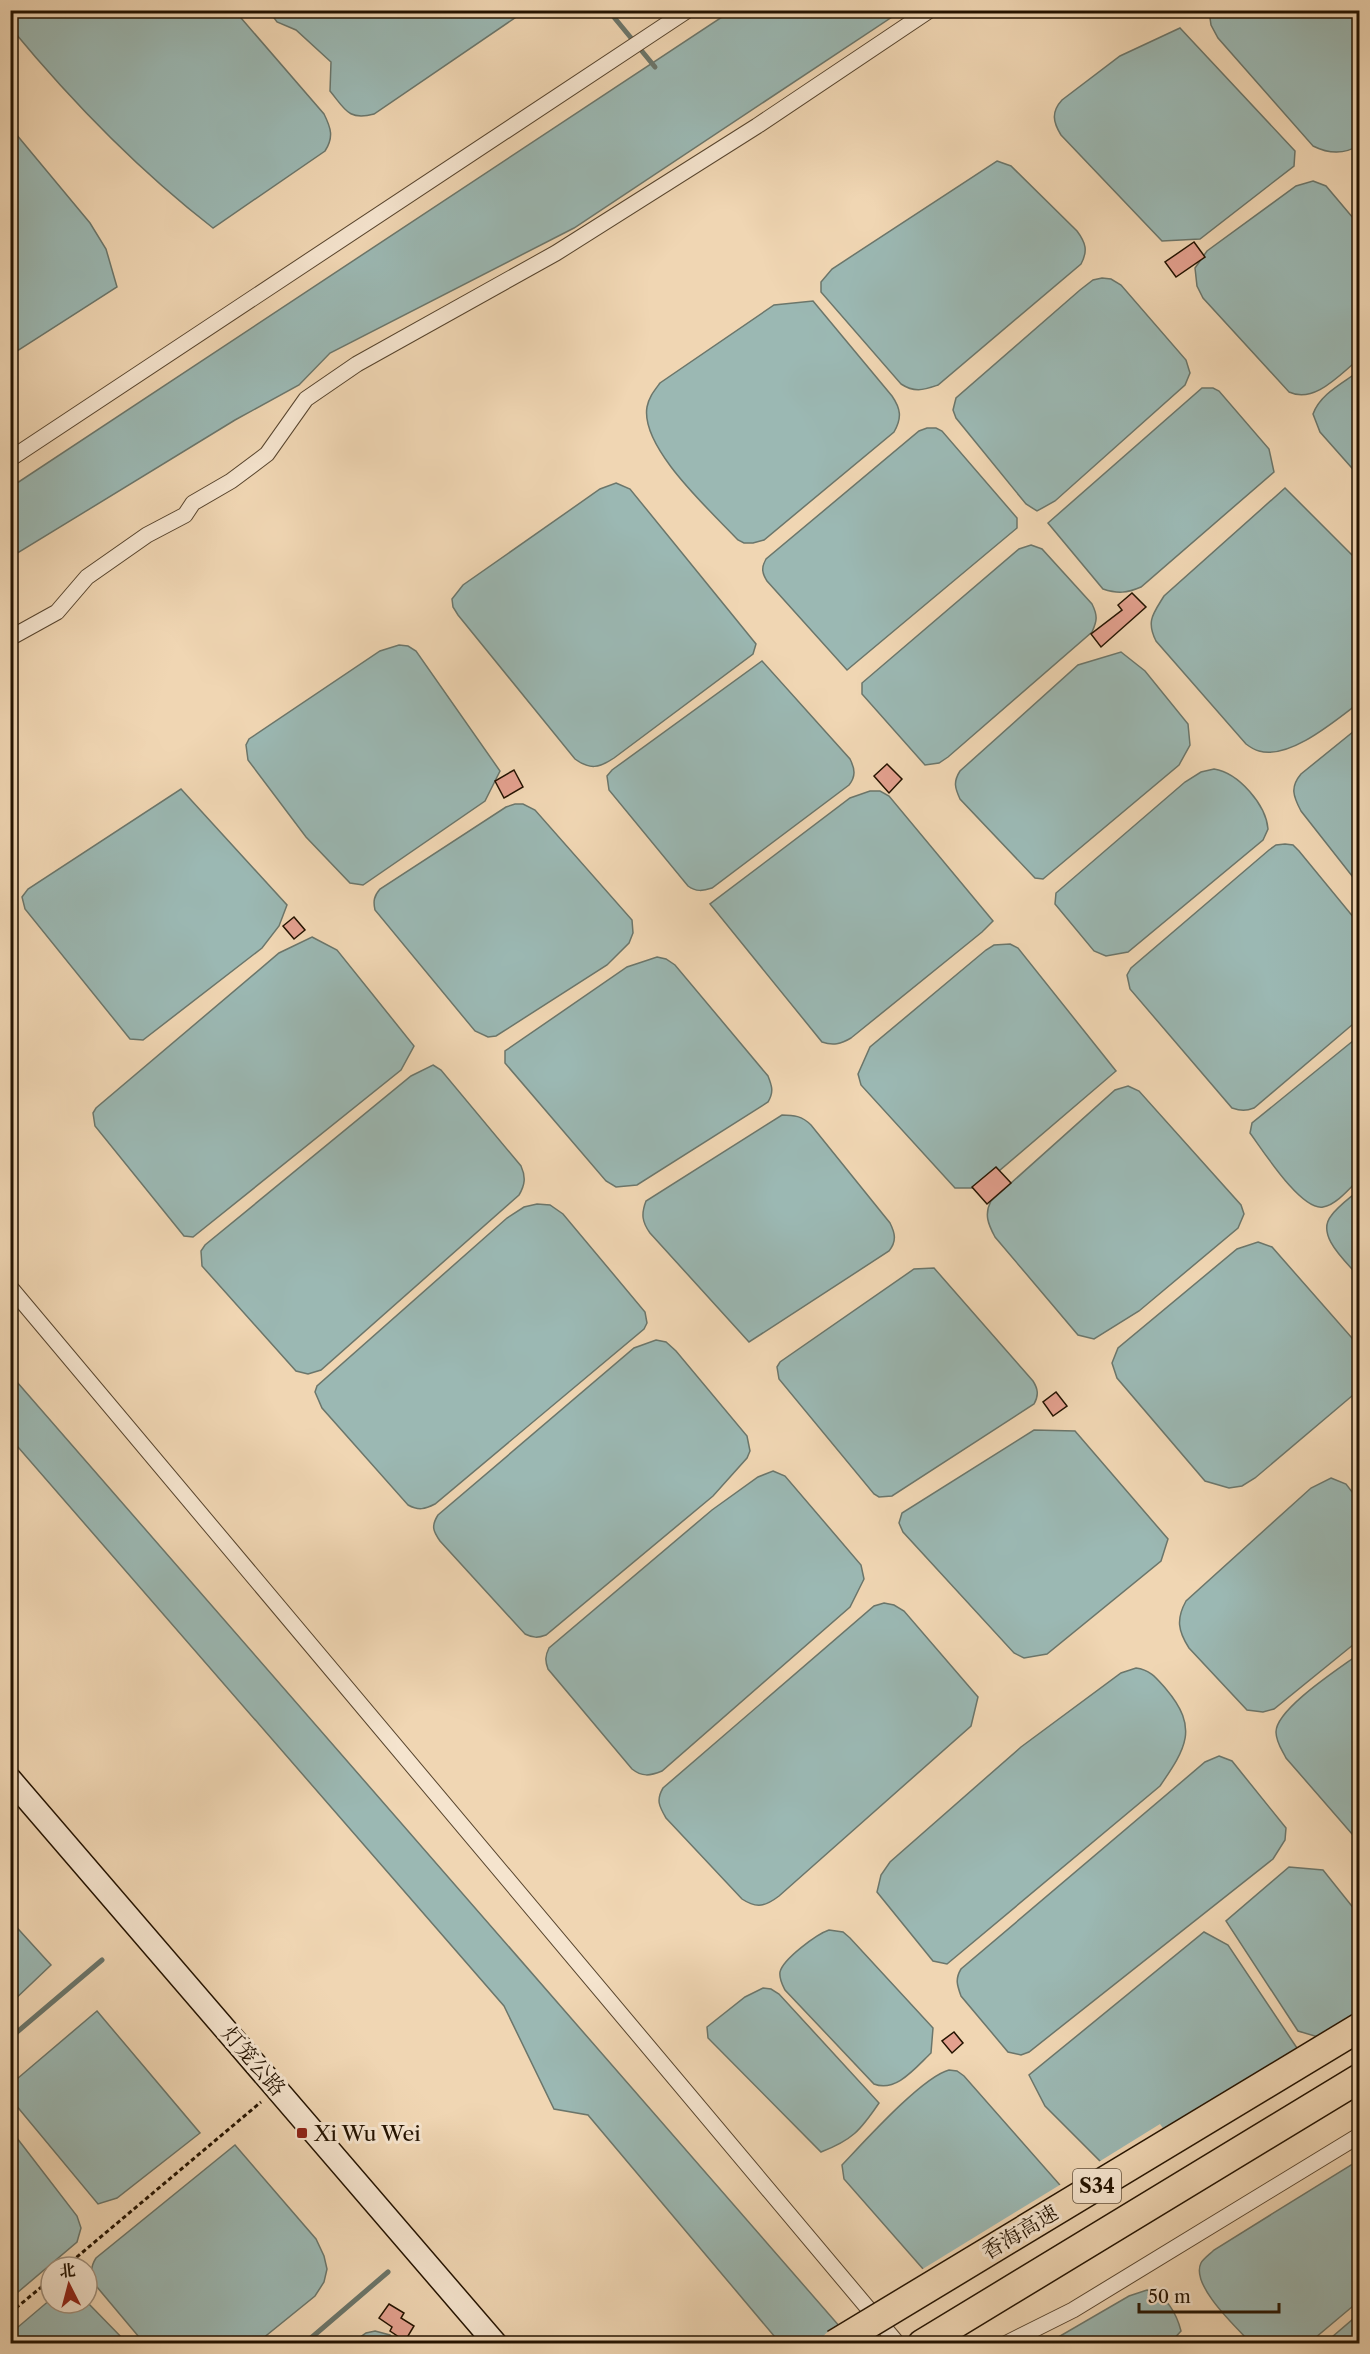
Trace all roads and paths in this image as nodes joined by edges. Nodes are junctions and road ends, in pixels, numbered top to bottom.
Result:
1 (688, 10) edge
2 (930, 10) edge
3 (10, 459) edge
4 (10, 638) edge
5 (10, 1287) edge
6 (10, 1779) edge
7 (1359, 2027) edge
8 (1359, 2078) edge
9 (277, 2089) junction
10 (1359, 2135) edge
11 (79, 2255) edge
12 (39, 2288) edge
13 (10, 2313) edge
14 (411, 2338) dead end
15 (415, 2343) edge
16 (496, 2343) edge
17 (835, 2343) edge
18 (898, 2343) edge
19 (922, 2343) edge
20 (1005, 2343) edge

1 - 3 street
2 - 4 street
5 - 18 street
6 - 9 street, 灯笼公路
7 - 17 highway, 香海高速 / S34, bridge
8 - 19 highway, S34
9 - 11 path
9 - 16 street, 灯笼公路
10 - 20 street
12 - 13 path
14 - 15 path

